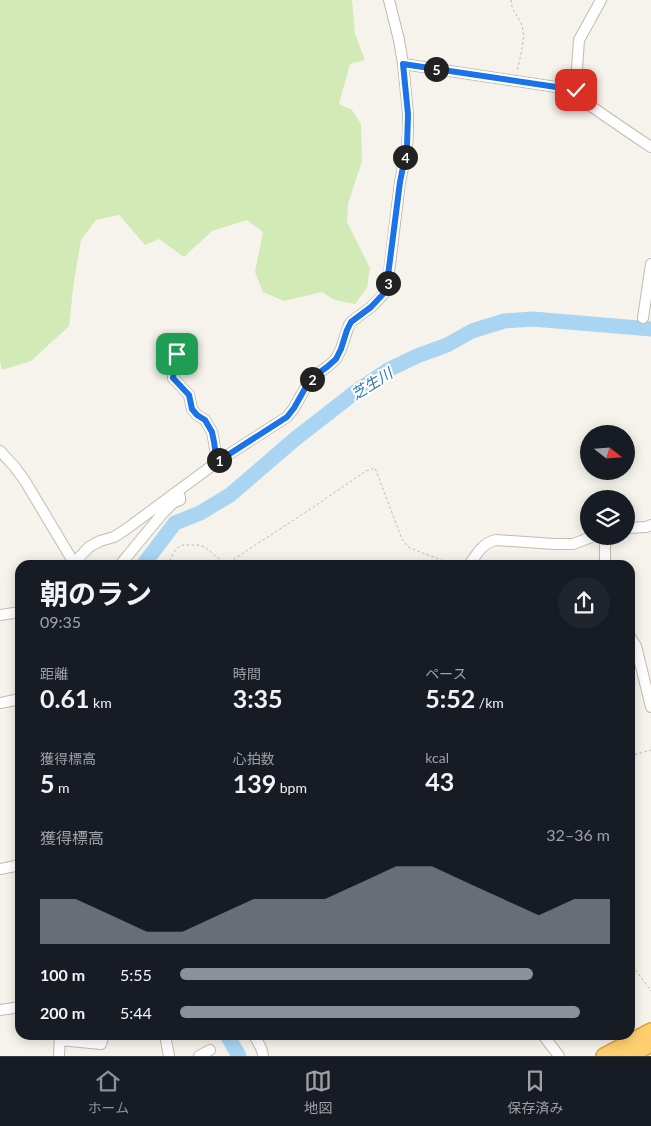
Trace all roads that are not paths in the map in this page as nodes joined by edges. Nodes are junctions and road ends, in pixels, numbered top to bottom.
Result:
1 (389, 0) edge
2 (601, 0) edge
3 (403, 64) junction
4 (576, 90) junction
5 (651, 147) edge
6 (651, 264) edge
7 (643, 318) dead end
8 (177, 354) dead end
9 (0, 451) edge
10 (217, 462) junction
11 (177, 492) junction
12 (651, 526) edge
13 (635, 528) edge
14 (580, 541) edge
15 (605, 545) edge
16 (71, 560) edge
17 (77, 560) edge
18 (124, 560) edge
19 (473, 560) edge
20 (605, 560) edge
21 (15, 613) edge
22 (0, 615) edge
23 (635, 645) edge
24 (15, 700) edge
25 (0, 703) edge
26 (651, 707) edge
27 (15, 866) edge
28 (0, 869) edge
29 (15, 1008) edge
30 (0, 1010) edge
31 (651, 1031) edge
32 (60, 1040) edge
33 (78, 1040) edge
34 (102, 1040) edge
35 (166, 1040) edge
36 (257, 1040) edge
37 (547, 1040) edge
38 (634, 1040) edge
39 (635, 1040) edge
40 (651, 1044) edge
41 (210, 1050) dead end
42 (59, 1056) edge
43 (169, 1056) edge
44 (199, 1056) edge
45 (263, 1056) edge
46 (559, 1056) edge
47 (604, 1056) edge
48 (629, 1056) edge

1 - 3 street
2 - 4 street
3 - 4 street
3 - 10 street
4 - 5 street
6 - 7 street
8 - 10 street
9 - 16 street
10 - 11 street
11 - 17 street
11 - 18 street
12 - 13 street
14 - 19 street
15 - 20 street
21 - 22 street
23 - 26 street
24 - 25 street
27 - 28 street
29 - 30 street
31 - 39 highway
32 - 42 street
33 - 34 street
35 - 43 street
36 - 45 street
37 - 46 street
38 - 47 highway
40 - 48 highway
41 - 44 street

